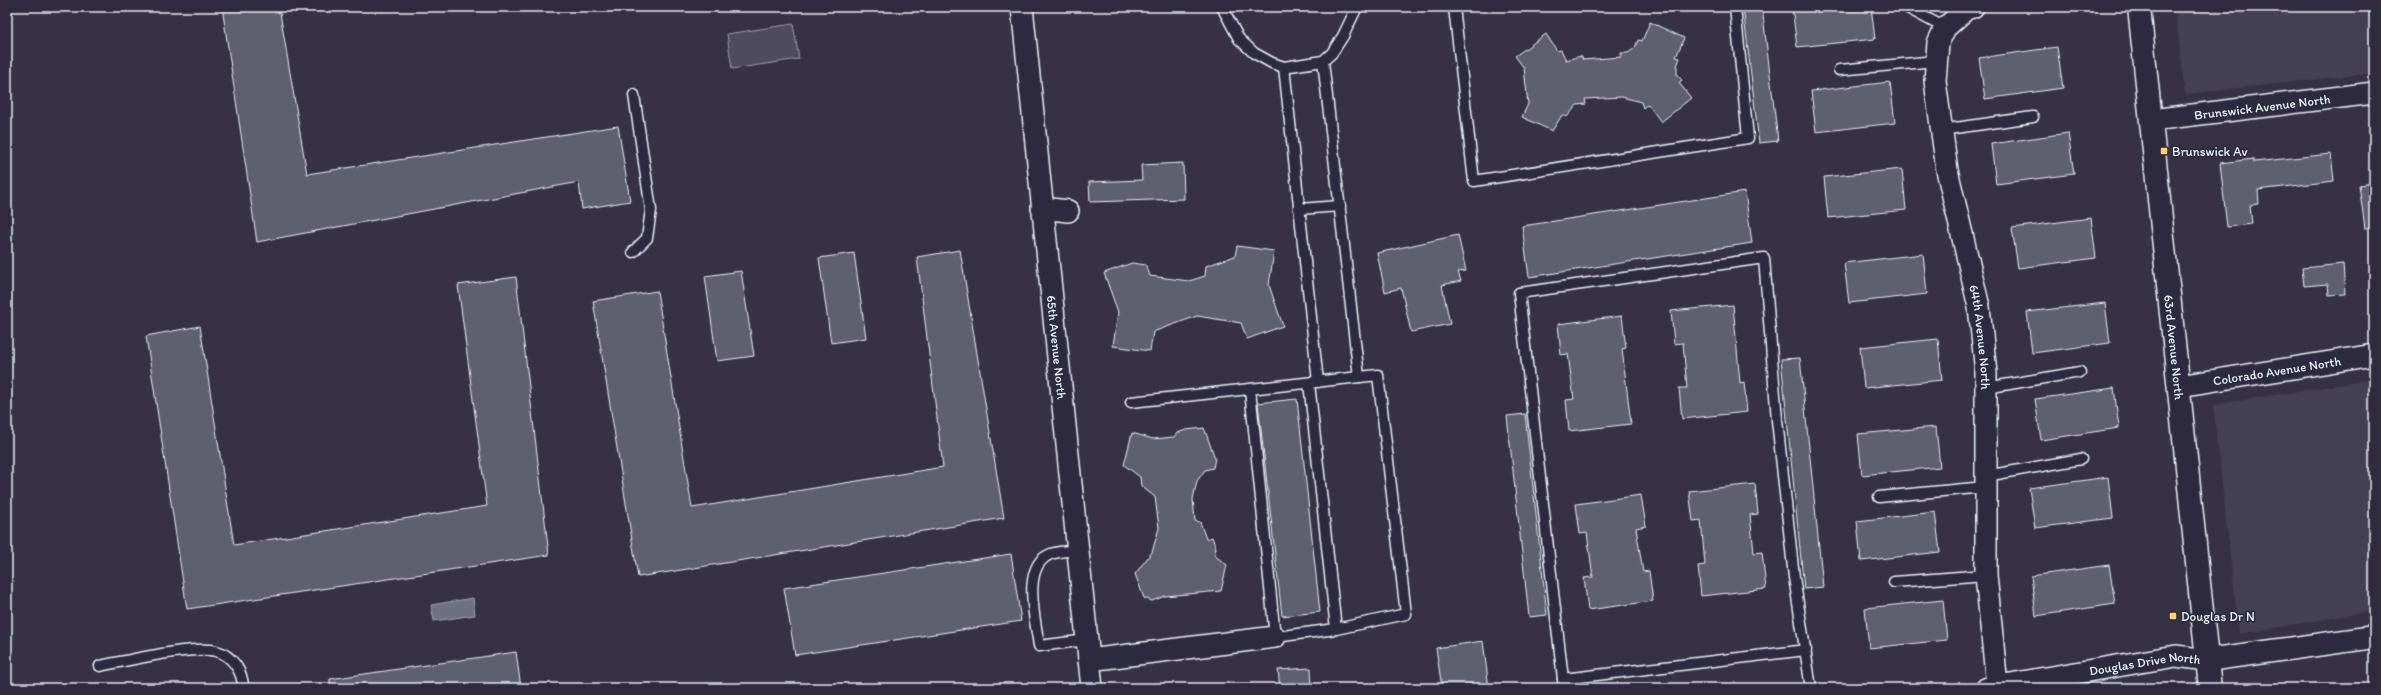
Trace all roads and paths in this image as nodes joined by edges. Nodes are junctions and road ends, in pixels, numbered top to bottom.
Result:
1 (1022, 7) edge
2 (1222, 7) edge
3 (1357, 7) edge
4 (1454, 7) edge
5 (1735, 7) edge
6 (1906, 7) edge
7 (1972, 7) edge
8 (2139, 7) edge
9 (1944, 28) junction
10 (1323, 61) junction
11 (1936, 61) junction
12 (1284, 67) junction
13 (1838, 70) dead end
14 (2374, 93) edge
15 (634, 95) dead end
16 (2033, 117) dead end
17 (2151, 120) junction
18 (1941, 130) junction
19 (1340, 206) junction
20 (1042, 208) junction
21 (1299, 209) junction
22 (1068, 211) dead end
23 (633, 252) dead end
24 (2374, 355) edge
25 (2080, 372) dead end
26 (1360, 377) junction
27 (1314, 382) junction
28 (2179, 386) junction
29 (1986, 388) junction
30 (1250, 390) junction
31 (1130, 402) dead end
32 (2081, 459) dead end
33 (1985, 481) junction
34 (1879, 497) dead end
35 (1078, 550) junction
36 (1986, 575) junction
37 (1894, 582) dead end
38 (1336, 629) junction
39 (1275, 636) junction
40 (2374, 637) edge
41 (1088, 650) junction
42 (1806, 650) junction
43 (2207, 660) junction
44 (100, 666) dead end
45 (1563, 684) edge
46 (1992, 687) edge
47 (243, 688) edge
48 (1092, 688) edge
49 (1811, 688) edge
50 (2210, 688) edge

1 - 20 street, 65th Avenue North
2 - 12 lane
3 - 10 lane
4 - 5 lane
6 - 9 lane
7 - 9 street
8 - 17 street, 63rd Avenue North
9 - 11 street, 64th Avenue North
10 - 12 lane
10 - 19 lane
11 - 13 lane
11 - 18 street, 64th Avenue North
12 - 21 lane
14 - 17 street, Brunswick Avenue North
15 - 23 lane
16 - 18 lane
17 - 28 street, 63rd Avenue North
18 - 29 street, 64th Avenue North
19 - 21 lane
19 - 26 lane
20 - 22 street
20 - 35 street, 65th Avenue North
21 - 27 lane
24 - 28 street, Colorado Avenue North
25 - 29 lane
26 - 27 lane
26 - 38 lane
27 - 30 lane
27 - 38 lane
28 - 43 street, 63rd Avenue North
29 - 33 street, 64th Avenue North
30 - 31 lane
30 - 39 lane
32 - 33 lane
33 - 34 lane
33 - 36 street, 64th Avenue North
35 - 41 street, 65th Avenue North
35 - 41 lane
36 - 37 lane
36 - 46 street, 64th Avenue North
38 - 39 lane
39 - 41 street
40 - 43 street, Douglas Drive North
41 - 48 street, 65th Avenue North
42 - 45 lane
42 - 45 lane
42 - 49 lane
43 - 46 street, Douglas Drive North
43 - 50 street, 63rd Avenue North
44 - 47 lane

